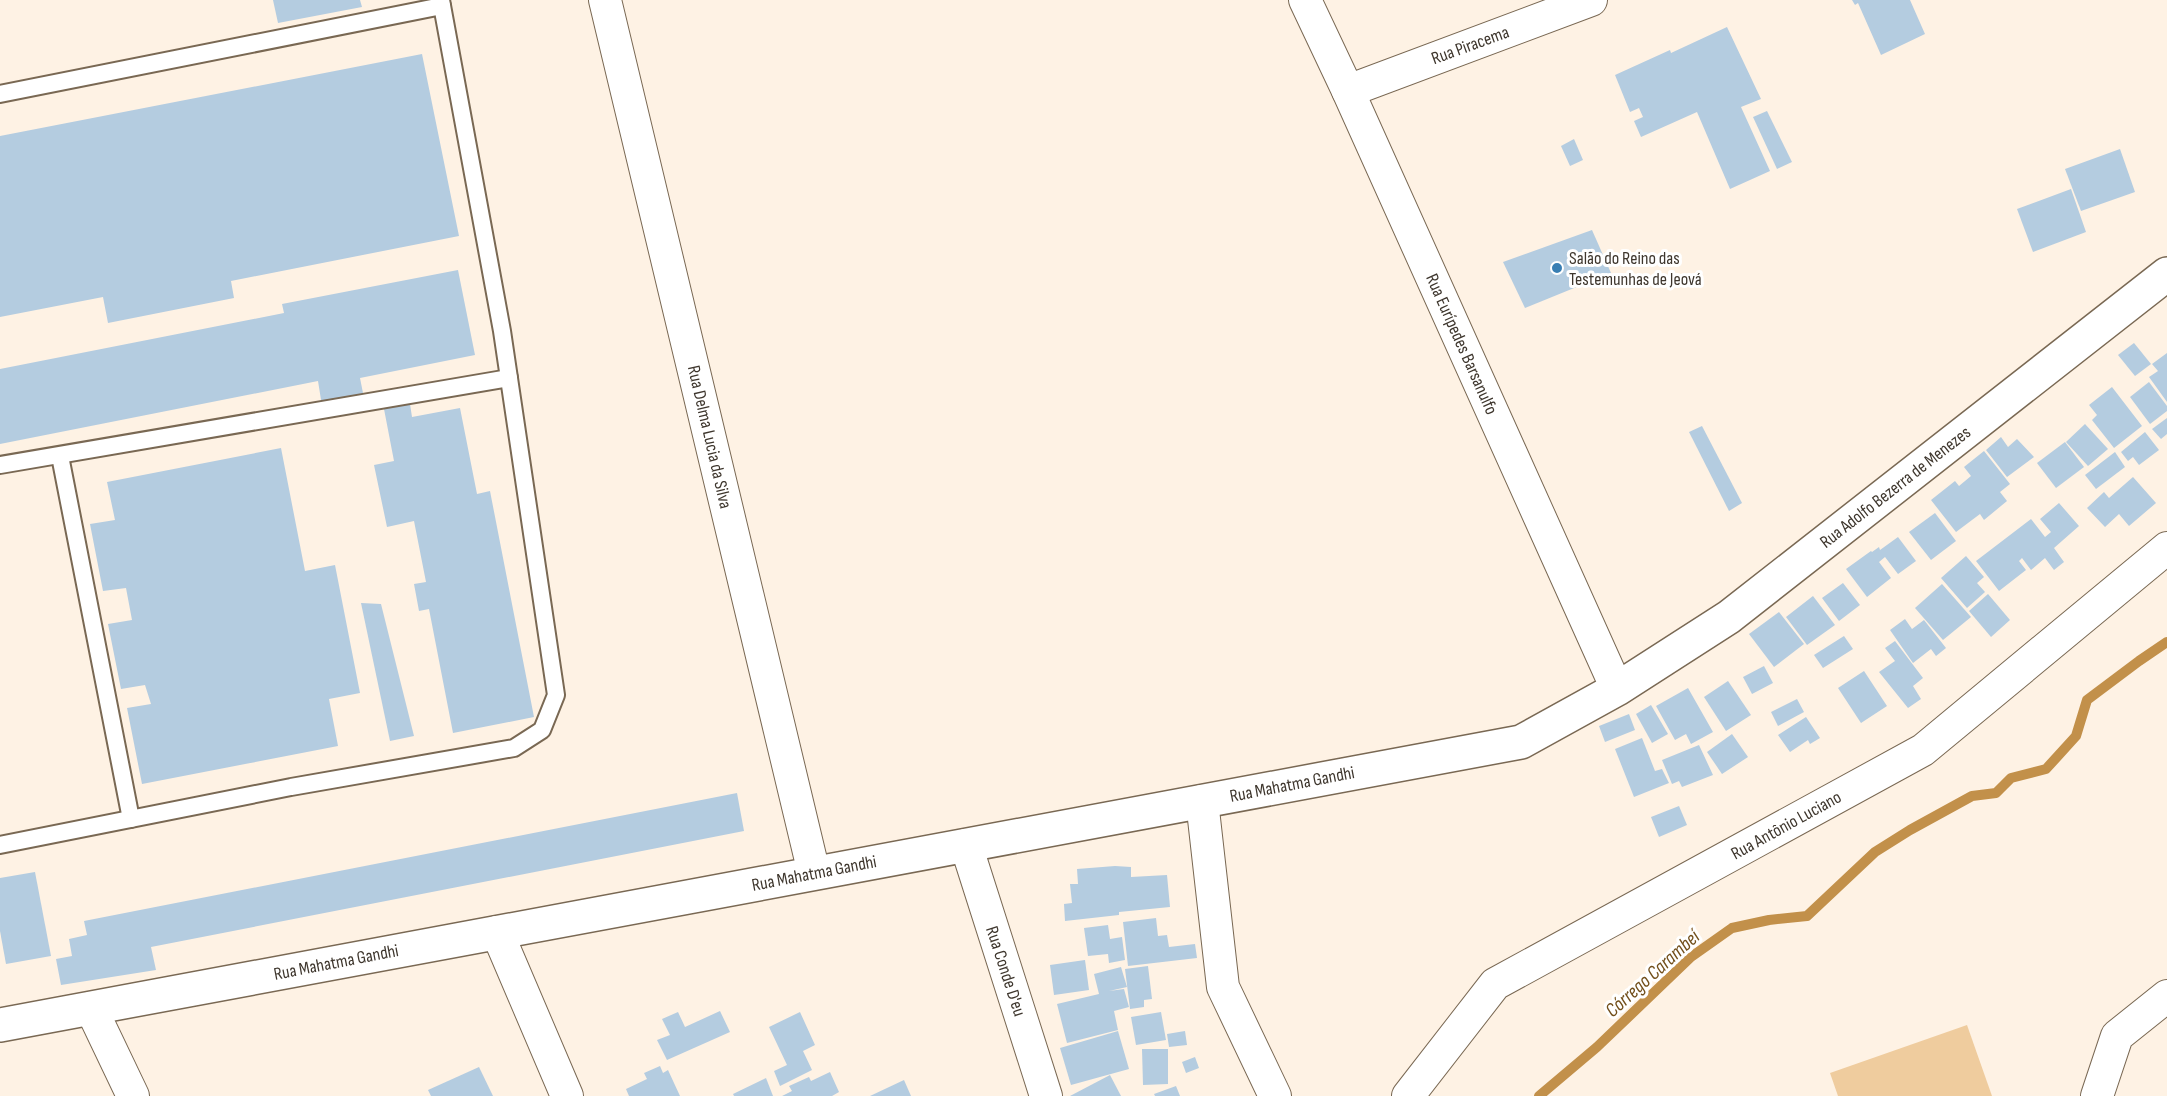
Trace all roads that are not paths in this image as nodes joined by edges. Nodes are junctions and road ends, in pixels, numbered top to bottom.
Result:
1 (605, 0) edge
2 (1305, 0) edge
3 (1592, 0) edge
4 (442, 3) edge
5 (1348, 91) junction
6 (0, 94) edge
7 (2167, 274) edge
8 (509, 378) junction
9 (60, 456) junction
10 (0, 465) edge
11 (2167, 548) edge
12 (1617, 689) junction
13 (1202, 801) junction
14 (131, 819) junction
15 (0, 845) edge
16 (966, 845) junction
17 (814, 873) junction
18 (496, 932) junction
19 (2167, 996) edge
20 (91, 1008) junction
21 (0, 1025) edge
22 (133, 1096) edge
23 (567, 1096) edge
24 (1046, 1096) edge
25 (1275, 1096) edge
26 (1408, 1096) edge
27 (2097, 1096) edge

1 - 17 street, Rua Delma Lucia da Silva
2 - 5 street, Rua Eurípedes Barsanulfo
3 - 5 street, Rua Piracema
4 - 6 lane
4 - 8 lane
5 - 12 street, Rua Eurípedes Barsanulfo
7 - 12 street, Rua Adolfo Bezerra de Menezes
8 - 9 lane
8 - 14 lane
9 - 10 lane
9 - 14 lane
11 - 26 street, Rua Antônio Luciano
12 - 13 street, Rua Mahatma Gandhi
13 - 16 street, Rua Mahatma Gandhi
13 - 25 street
14 - 15 lane
16 - 17 street, Rua Mahatma Gandhi
16 - 24 street, Rua Conde D'eu
17 - 18 street, Rua Mahatma Gandhi
18 - 20 street, Rua Mahatma Gandhi
18 - 23 street
19 - 27 street
20 - 21 street, Rua Mahatma Gandhi
20 - 22 street

